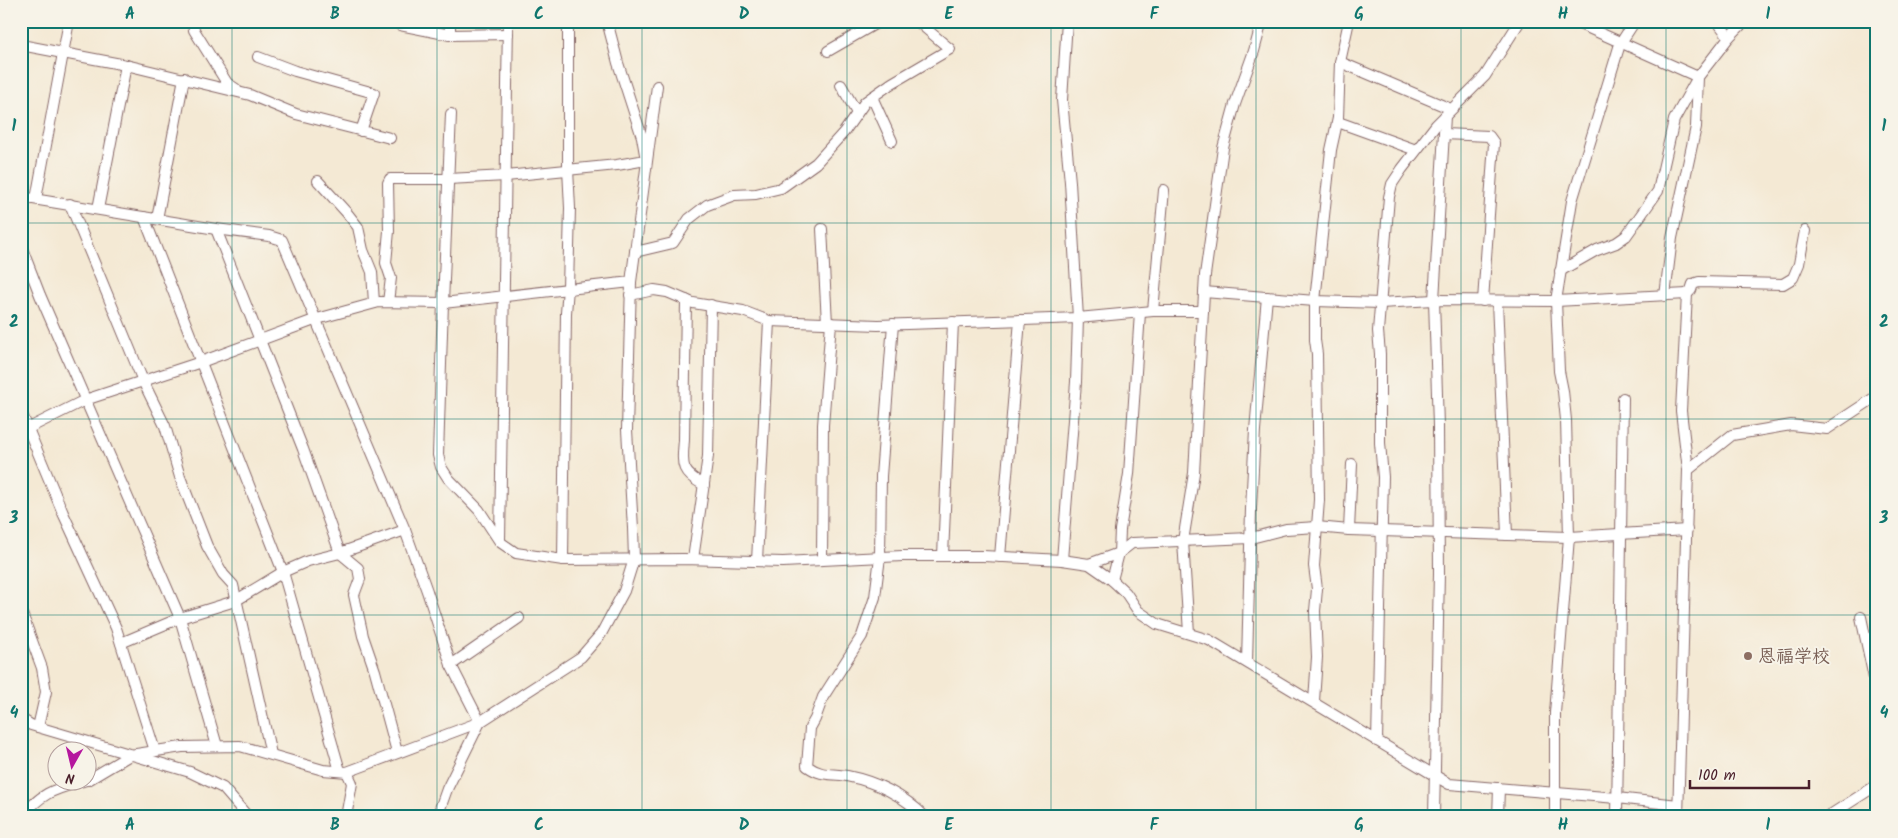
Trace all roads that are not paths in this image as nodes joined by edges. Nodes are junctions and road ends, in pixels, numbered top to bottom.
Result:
1 (69, 21) edge
2 (193, 21) edge
3 (450, 21) edge
4 (508, 21) edge
5 (568, 21) edge
6 (607, 21) edge
7 (880, 21) edge
8 (917, 21) edge
9 (1066, 21) edge
10 (1262, 21) edge
11 (1349, 21) edge
12 (1520, 21) edge
13 (1573, 21) edge
14 (1635, 21) edge
15 (1717, 21) edge
16 (1745, 21) edge
17 (1584, 24) edge
18 (400, 25) dead end
19 (508, 34) junction
20 (450, 35) junction
21 (1729, 37) junction
22 (1620, 44) junction
23 (21, 45) edge
24 (828, 50) dead end
25 (64, 52) junction
26 (258, 57) dead end
27 (1340, 62) junction
28 (126, 65) junction
29 (184, 78) junction
30 (1698, 78) junction
31 (841, 85) dead end
32 (657, 86) dead end
33 (242, 93) junction
34 (872, 97) junction
35 (857, 113) junction
36 (1448, 113) junction
37 (451, 114) dead end
38 (1338, 122) junction
39 (361, 131) junction
40 (1444, 134) junction
41 (390, 138) dead end
42 (892, 141) dead end
43 (1416, 150) junction
44 (646, 160) junction
45 (568, 169) junction
46 (506, 176) junction
47 (448, 179) junction
48 (318, 181) dead end
49 (1164, 190) dead end
50 (21, 197) edge
51 (36, 199) junction
52 (70, 204) junction
53 (98, 209) junction
54 (144, 217) junction
55 (157, 219) junction
56 (216, 229) junction
57 (822, 229) dead end
58 (1805, 231) dead end
59 (21, 246) edge
60 (634, 252) junction
61 (1560, 271) junction
62 (631, 282) junction
63 (568, 288) junction
64 (1204, 292) junction
65 (1687, 294) junction
66 (504, 295) junction
67 (630, 295) junction
68 (1665, 296) junction
69 (1267, 297) junction
70 (686, 300) junction
71 (1434, 300) junction
72 (1316, 301) junction
73 (1483, 301) junction
74 (1497, 301) junction
75 (1556, 301) junction
76 (388, 302) junction
77 (1380, 302) junction
78 (374, 303) junction
79 (443, 303) junction
80 (711, 305) junction
81 (1153, 311) junction
82 (1203, 311) junction
83 (1140, 312) junction
84 (1078, 318) junction
85 (317, 319) junction
86 (1020, 320) junction
87 (769, 321) junction
88 (953, 322) junction
89 (829, 323) junction
90 (892, 324) junction
91 (259, 340) junction
92 (200, 362) junction
93 (143, 381) junction
94 (1877, 396) edge
95 (1623, 398) dead end
96 (85, 400) junction
97 (21, 412) edge
98 (25, 431) edge
99 (1352, 464) dead end
100 (1688, 470) junction
101 (704, 485) junction
102 (1317, 527) junction
103 (405, 530) junction
104 (1349, 530) junction
105 (1687, 530) junction
106 (1381, 532) junction
107 (1438, 534) junction
108 (1621, 534) junction
109 (1507, 535) junction
110 (1569, 537) junction
111 (1251, 538) junction
112 (1184, 541) junction
113 (500, 542) junction
114 (340, 553) junction
115 (1119, 553) junction
116 (943, 556) junction
117 (880, 557) junction
118 (1000, 557) junction
119 (634, 559) junction
120 (693, 559) junction
121 (563, 560) junction
122 (822, 560) junction
123 (1062, 560) junction
124 (757, 561) junction
125 (1089, 564) junction
126 (283, 572) junction
127 (1112, 580) junction
128 (235, 601) junction
129 (21, 611) edge
130 (1861, 617) dead end
131 (180, 618) junction
132 (520, 618) dead end
133 (1189, 633) junction
134 (121, 642) junction
135 (1247, 662) junction
136 (451, 665) junction
137 (1877, 692) edge
138 (1314, 702) junction
139 (21, 718) edge
140 (480, 722) junction
141 (38, 727) junction
142 (1377, 741) junction
143 (217, 746) junction
144 (155, 751) junction
145 (397, 752) junction
146 (271, 754) junction
147 (130, 755) junction
148 (343, 772) junction
149 (98, 774) edge
150 (1434, 776) junction
151 (1877, 785) edge
152 (1499, 788) junction
153 (52, 790) edge
154 (1555, 792) junction
155 (1617, 798) junction
156 (1678, 805) junction
157 (22, 817) edge
158 (248, 817) edge
159 (346, 817) edge
160 (438, 817) edge
161 (926, 817) edge
162 (1434, 817) edge
163 (1498, 817) edge
164 (1555, 817) edge
165 (1617, 817) edge
166 (1678, 817) edge
167 (1827, 817) edge

1 - 25 street
2 - 33 street
3 - 20 street
4 - 19 street
5 - 45 street
6 - 44 street
7 - 24 street
8 - 34 street
9 - 84 street
10 - 64 street
11 - 27 street
12 - 36 street
13 - 17 street
14 - 22 street
15 - 21 street
16 - 21 street
17 - 22 street
18 - 20 street
19 - 20 street
19 - 46 street
21 - 30 street
22 - 30 street
22 - 61 street
23 - 25 street
25 - 28 street
25 - 51 street
26 - 39 street
27 - 36 street
27 - 38 street
28 - 29 street
28 - 53 street
29 - 33 street
29 - 55 street
30 - 61 street
30 - 68 street
31 - 35 street
32 - 44 street
33 - 39 street
34 - 35 street
34 - 42 street
35 - 60 street
36 - 40 street
36 - 43 street
37 - 47 street
38 - 43 street
38 - 72 street
39 - 41 street
40 - 71 street
40 - 73 street
43 - 77 street
44 - 45 street
44 - 60 street
45 - 46 street
45 - 63 street
46 - 47 street
46 - 66 street
47 - 76 street
47 - 79 street
48 - 78 street
49 - 81 street
50 - 51 street
51 - 52 street
52 - 53 street
52 - 93 street
53 - 54 street
54 - 55 street
54 - 92 street
55 - 56 street
56 - 85 street
56 - 91 street
57 - 89 street
58 - 65 street
59 - 96 street
60 - 62 street
61 - 75 street
62 - 63 street
62 - 67 street
63 - 66 street
63 - 121 street
64 - 69 street
64 - 82 street
65 - 68 street
65 - 100 street
66 - 79 street
66 - 113 street
67 - 70 street
67 - 119 street
68 - 75 street
69 - 72 street
69 - 111 street
70 - 80 street
70 - 101 street
71 - 73 street
71 - 77 street
71 - 107 street
72 - 77 street
72 - 102 street
73 - 74 street
74 - 75 street
74 - 109 street
75 - 110 street
76 - 78 street
76 - 79 street
77 - 106 street
78 - 85 street
79 - 113 street
80 - 87 street
80 - 101 street
81 - 82 street
81 - 83 street
82 - 112 street
83 - 84 street
83 - 115 street
84 - 86 street
84 - 123 street
85 - 91 street
85 - 103 street
86 - 88 street
86 - 118 street
87 - 89 street
87 - 124 street
88 - 90 street
88 - 116 street
89 - 90 street
89 - 122 street
90 - 117 street
91 - 92 street
91 - 114 street
92 - 93 street
92 - 126 street
93 - 96 street
93 - 128 street
94 - 100 street
95 - 108 street
96 - 98 street
96 - 131 street
97 - 98 street
98 - 134 street
99 - 104 street
100 - 105 street
101 - 120 street
102 - 104 street
102 - 111 street
102 - 138 street
103 - 114 street
103 - 136 street
104 - 106 street
105 - 108 street
105 - 156 street
106 - 107 street
106 - 142 street
107 - 109 street
107 - 150 street
108 - 110 street
108 - 155 street
109 - 110 street
110 - 154 street
111 - 112 street
111 - 135 street
112 - 115 street
112 - 133 street
113 - 121 street
114 - 126 street
114 - 145 street
115 - 125 street
115 - 127 street
116 - 117 street
116 - 118 street
117 - 122 street
117 - 161 street
118 - 123 street
119 - 120 street
119 - 121 street
119 - 140 street
120 - 124 street
122 - 124 street
123 - 125 street
125 - 127 street
126 - 128 street
126 - 148 street
127 - 133 street
128 - 131 street
128 - 146 street
129 - 141 street
130 - 137 street
131 - 134 street
131 - 143 street
132 - 136 street
133 - 135 street
134 - 144 street
135 - 138 street
136 - 140 street
138 - 142 street
139 - 141 street
140 - 145 street
140 - 160 street
141 - 147 street
142 - 150 street
143 - 144 street
143 - 146 street
144 - 147 street
145 - 148 street
146 - 148 street
147 - 149 street
147 - 158 street
148 - 159 street
150 - 152 street
150 - 162 street
151 - 167 street
152 - 154 street
152 - 163 street
153 - 157 street
154 - 155 street
154 - 164 street
155 - 156 street
155 - 165 street
156 - 166 street

